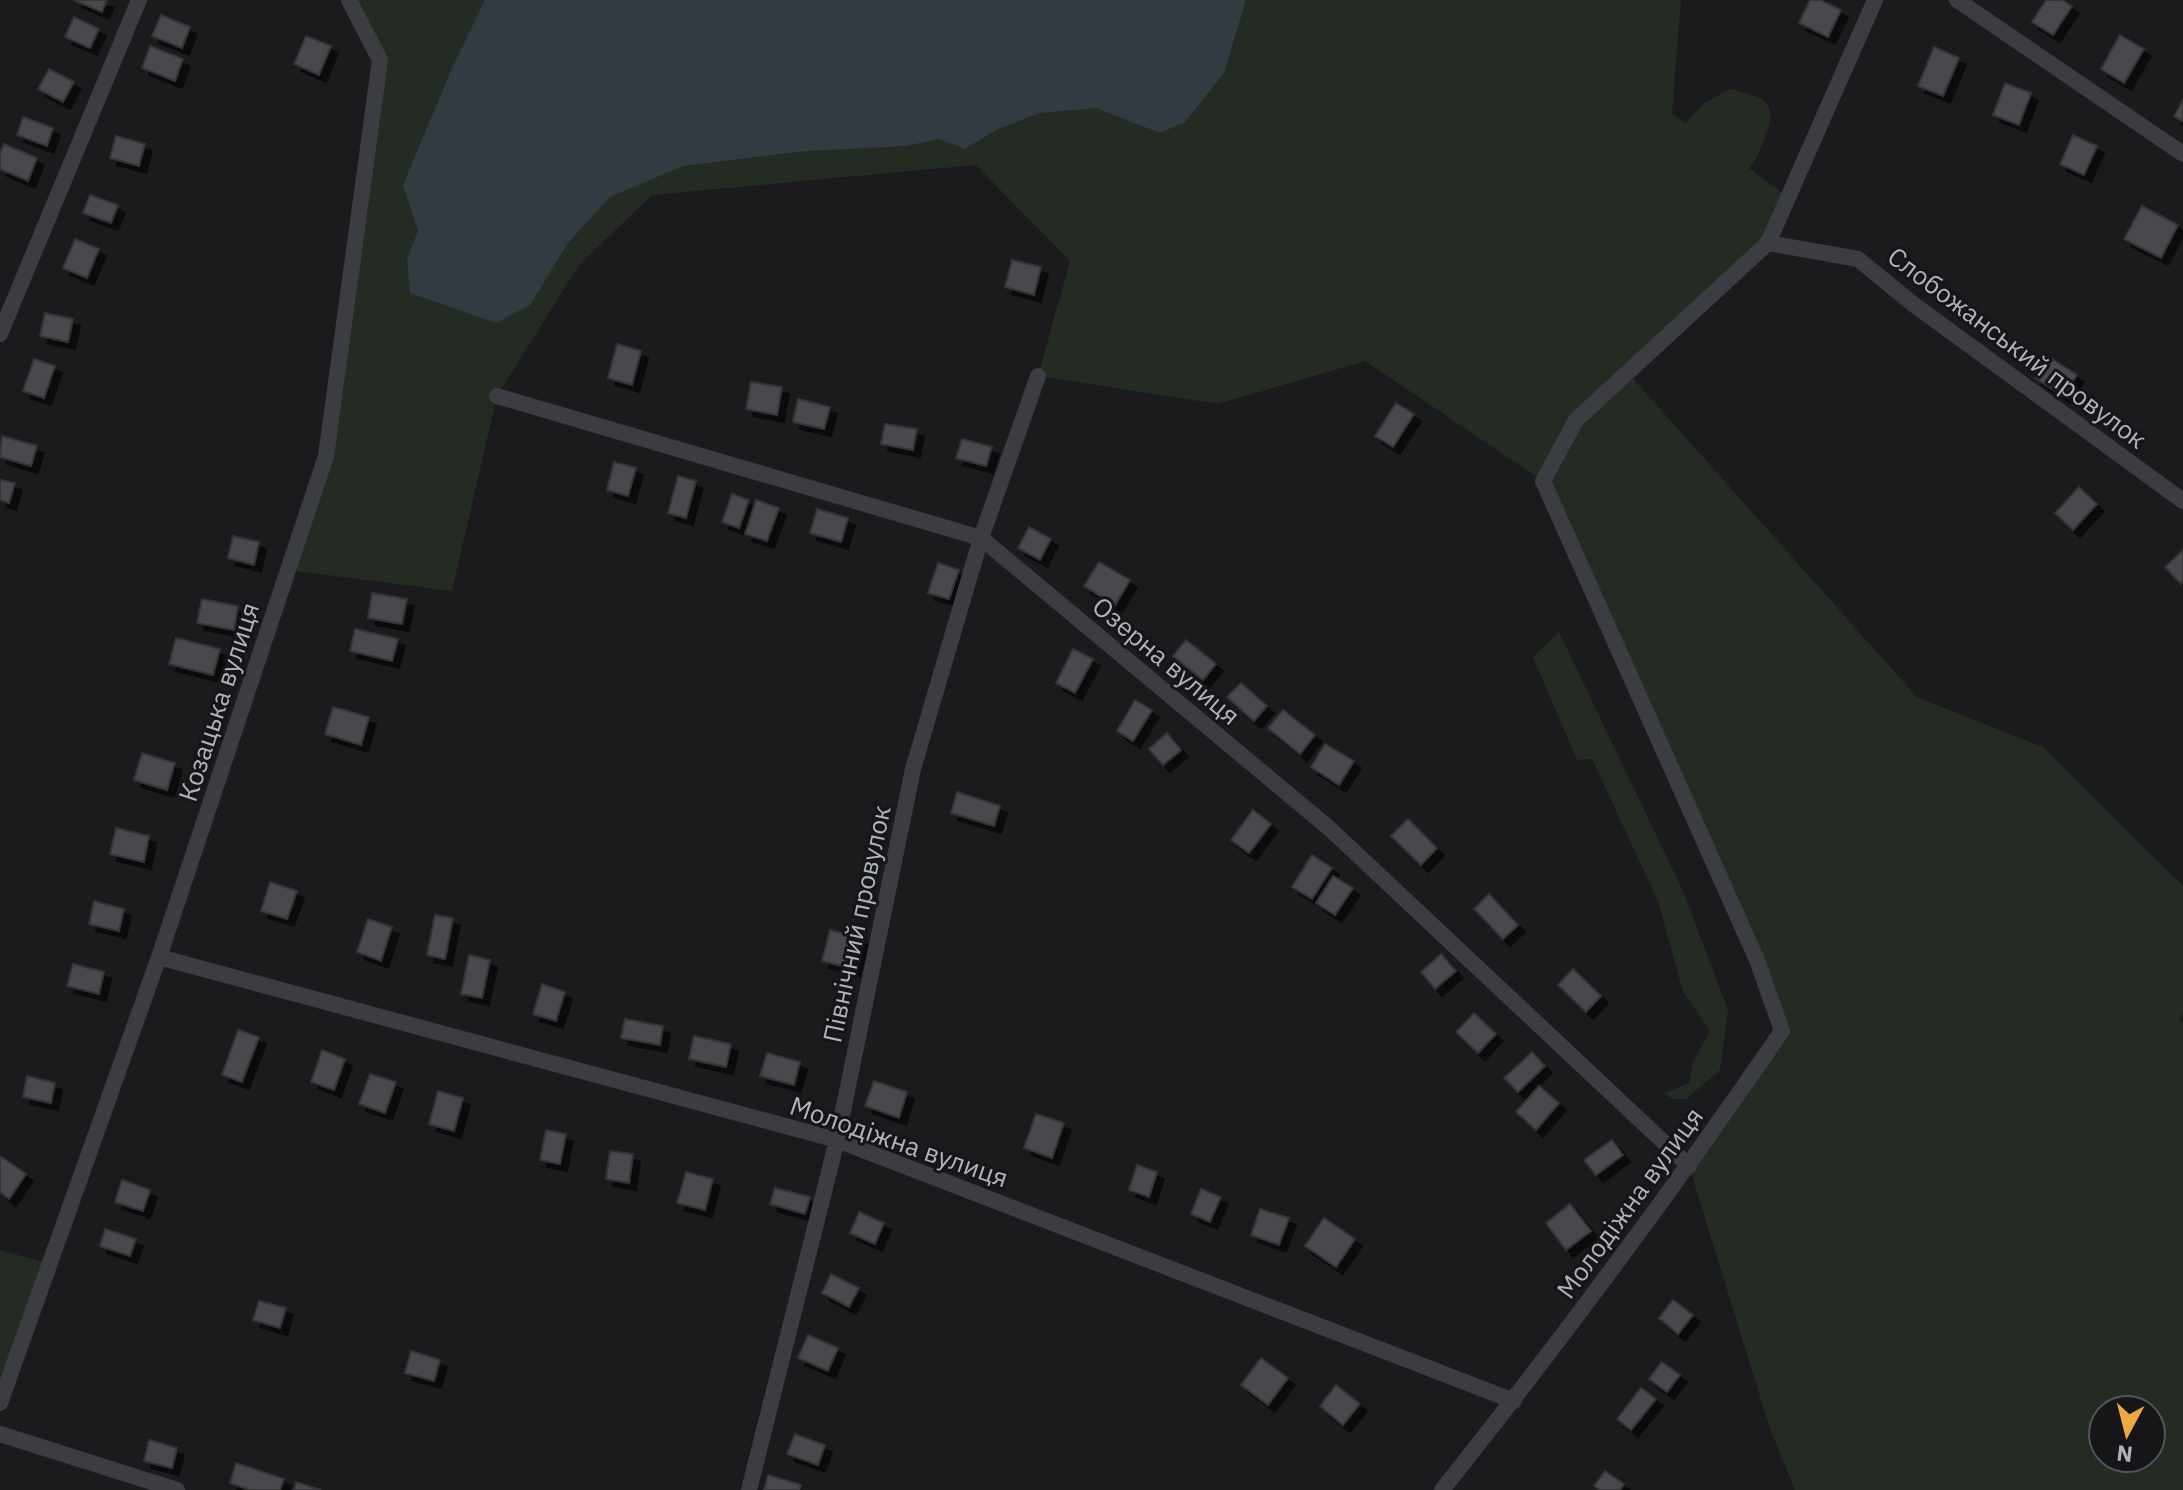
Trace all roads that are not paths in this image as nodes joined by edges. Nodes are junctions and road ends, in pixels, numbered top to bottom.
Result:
1 (139, 0) edge
2 (349, 0) edge
3 (1875, 0) edge
4 (1957, 0) edge
5 (2183, 154) edge
6 (1768, 243) junction
7 (0, 334) edge
8 (1038, 376) dead end
9 (497, 396) dead end
10 (2183, 501) edge
11 (981, 538) junction
12 (159, 957) junction
13 (837, 1140) junction
14 (1689, 1166) junction
15 (1514, 1401) junction
16 (0, 1403) edge
17 (0, 1434) edge
18 (177, 1490) edge
19 (749, 1490) edge
20 (1442, 1490) edge

1 - 7 street
2 - 12 street, Козацька вулиця
3 - 6 street
4 - 5 street
6 - 10 street, Слобожанський провулок
6 - 14 street, Молодіжна вулиця
8 - 11 street, Північний провулок
9 - 11 street, Озерна вулиця
11 - 13 street, Північний провулок
11 - 14 street, Озерна вулиця
12 - 13 street, Молодіжна вулиця
12 - 16 street, Козацька вулиця
13 - 15 street, Молодіжна вулиця
13 - 19 street, Північний провулок
14 - 15 street, Молодіжна вулиця
15 - 20 street, Молодіжна вулиця
17 - 18 street

